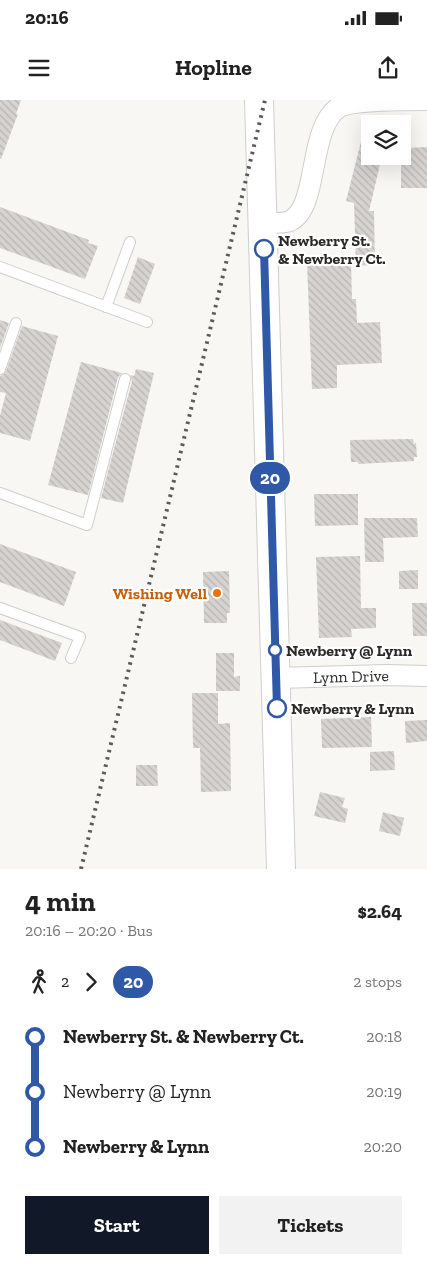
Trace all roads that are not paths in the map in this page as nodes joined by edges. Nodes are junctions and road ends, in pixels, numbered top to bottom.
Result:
1 (258, 100) edge
2 (427, 100) edge
3 (357, 101) edge
4 (263, 224) junction
5 (130, 242) dead end
6 (0, 267) edge
7 (106, 307) junction
8 (147, 322) dead end
9 (16, 323) dead end
10 (0, 369) edge
11 (125, 379) dead end
12 (0, 494) edge
13 (0, 608) edge
14 (71, 658) dead end
15 (427, 676) edge
16 (276, 678) junction
17 (281, 869) edge

1 - 4 main road
2 - 3 street
3 - 4 street
4 - 16 main road
5 - 7 lane
6 - 7 lane
7 - 8 lane
9 - 10 lane
11 - 12 lane
13 - 14 lane
15 - 16 street, Lynn Drive
16 - 17 main road

